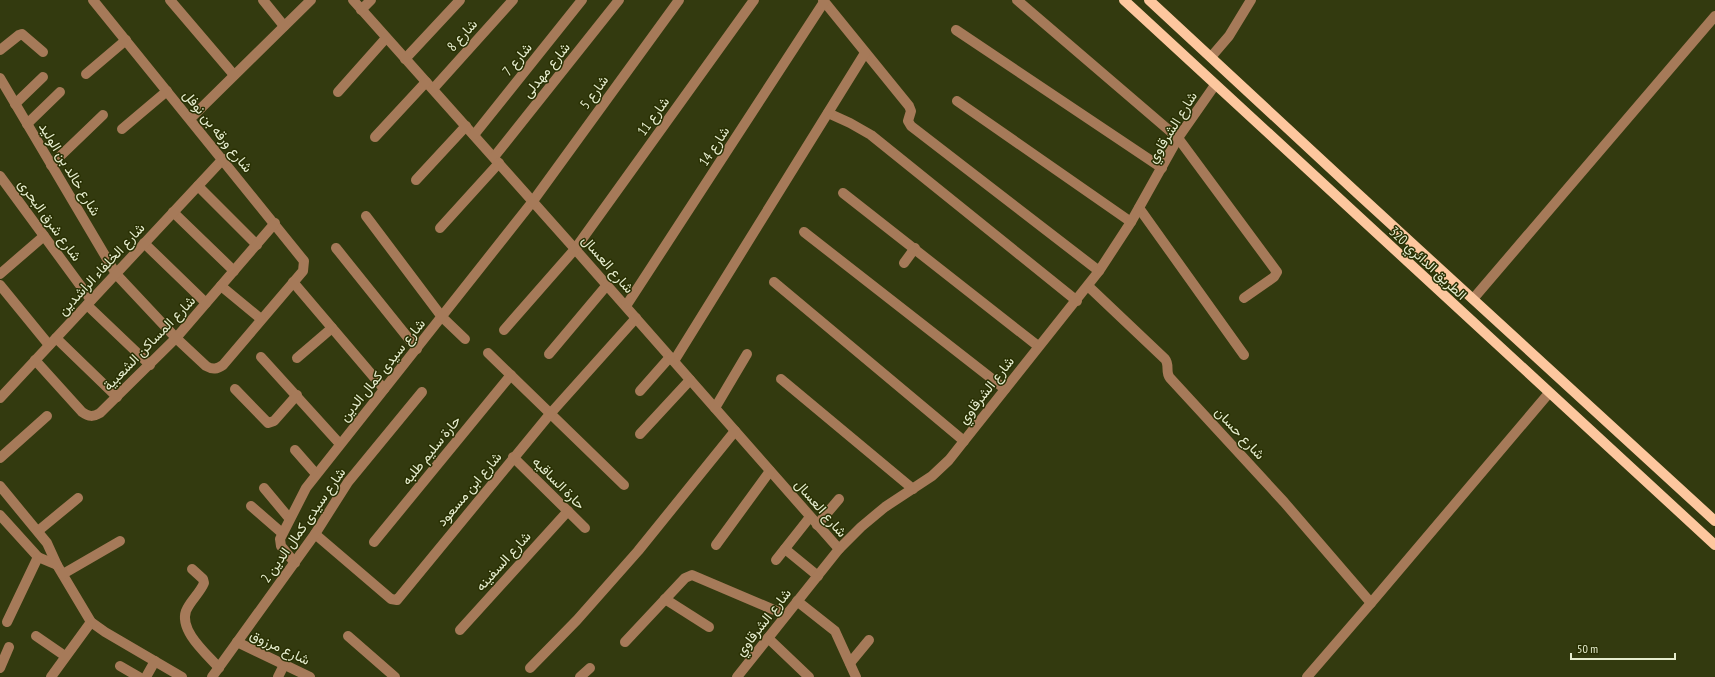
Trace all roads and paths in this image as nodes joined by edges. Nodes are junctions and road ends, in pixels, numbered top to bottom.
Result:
1 (93, 0) edge
2 (170, 0) edge
3 (263, 0) edge
4 (311, 0) edge
5 (353, 0) edge
6 (371, 0) edge
7 (460, 0) edge
8 (513, 0) edge
9 (582, 0) edge
10 (619, 0) edge
11 (678, 0) edge
12 (754, 0) edge
13 (1017, 0) edge
14 (1124, 0) edge
15 (1149, 0) edge
16 (1251, 0) edge
17 (824, 1) edge
18 (361, 10) junction
19 (1715, 16) edge
20 (284, 26) junction
21 (956, 30) dead end
22 (386, 38) junction
23 (126, 40) junction
24 (0, 50) edge
25 (43, 52) dead end
26 (865, 53) junction
27 (1211, 57) junction
28 (405, 59) junction
29 (86, 74) dead end
30 (234, 74) junction
31 (44, 77) dead end
32 (0, 78) edge
33 (1215, 85) junction
34 (429, 86) junction
35 (167, 91) junction
36 (60, 92) dead end
37 (338, 92) dead end
38 (957, 101) dead end
39 (15, 104) junction
40 (828, 113) junction
41 (103, 115) dead end
42 (190, 119) junction
43 (27, 124) junction
44 (466, 126) junction
45 (122, 129) dead end
46 (474, 135) junction
47 (375, 138) dead end
48 (1178, 138) junction
49 (222, 159) junction
50 (496, 160) junction
51 (51, 165) junction
52 (1162, 168) junction
53 (0, 176) edge
54 (416, 180) dead end
55 (198, 186) junction
56 (842, 192) dead end
57 (1356, 192) junction
58 (533, 201) junction
59 (1344, 204) junction
60 (1139, 208) junction
61 (173, 212) junction
62 (366, 216) dead end
63 (1131, 222) junction
64 (275, 223) junction
65 (440, 228) dead end
66 (804, 232) dead end
67 (44, 236) junction
68 (144, 244) junction
69 (257, 245) junction
70 (336, 248) dead end
71 (915, 248) junction
72 (575, 249) junction
73 (904, 263) dead end
74 (234, 271) junction
75 (1099, 272) junction
76 (0, 274) edge
77 (116, 274) junction
78 (293, 282) junction
79 (774, 282) dead end
80 (0, 285) edge
81 (607, 285) junction
82 (221, 286) junction
83 (1088, 286) junction
84 (1244, 298) dead end
85 (1473, 299) junction
86 (1076, 301) junction
87 (89, 303) junction
88 (206, 303) junction
89 (626, 306) junction
90 (442, 317) junction
91 (636, 318) junction
92 (261, 319) junction
93 (332, 328) junction
94 (504, 330) dead end
95 (176, 338) junction
96 (465, 339) dead end
97 (52, 342) junction
98 (1038, 346) junction
99 (417, 349) junction
100 (488, 353) dead end
101 (549, 354) dead end
102 (747, 354) dead end
103 (1244, 355) dead end
104 (261, 357) dead end
105 (297, 358) dead end
106 (672, 359) junction
107 (35, 360) junction
108 (150, 365) junction
109 (511, 375) junction
110 (781, 378) dead end
111 (690, 380) junction
112 (235, 389) dead end
113 (384, 389) junction
114 (1005, 389) junction
115 (640, 391) dead end
116 (422, 392) dead end
117 (1549, 393) junction
118 (296, 395) junction
119 (117, 397) junction
120 (0, 398) edge
121 (715, 408) junction
122 (550, 414) junction
123 (47, 416) dead end
124 (735, 431) junction
125 (640, 434) dead end
126 (964, 441) junction
127 (339, 444) junction
128 (295, 450) dead end
129 (514, 457) junction
130 (0, 458) edge
131 (770, 471) junction
132 (316, 474) junction
133 (624, 485) dead end
134 (264, 488) dead end
135 (913, 489) junction
136 (1, 490) edge
137 (78, 498) dead end
138 (840, 499) dead end
139 (251, 506) dead end
140 (568, 511) junction
141 (0, 515) edge
142 (289, 518) junction
143 (1715, 520) edge
144 (814, 521) junction
145 (585, 528) dead end
146 (38, 531) junction
147 (282, 533) junction
148 (315, 534) junction
149 (120, 541) dead end
150 (374, 542) dead end
151 (716, 545) dead end
152 (1715, 545) edge
153 (785, 549) junction
154 (839, 549) junction
155 (38, 557) junction
156 (776, 560) dead end
157 (294, 563) junction
158 (60, 569) junction
159 (192, 569) dead end
160 (818, 576) junction
161 (665, 599) junction
162 (798, 601) junction
163 (1371, 603) junction
164 (786, 615) junction
165 (7, 622) dead end
166 (91, 622) junction
167 (709, 628) dead end
168 (460, 630) dead end
169 (36, 636) dead end
170 (348, 636) dead end
171 (768, 638) junction
172 (869, 640) dead end
173 (237, 642) junction
174 (625, 642) dead end
175 (9, 647) dead end
176 (65, 656) junction
177 (156, 661) junction
178 (850, 663) junction
179 (284, 665) junction
180 (120, 666) dead end
181 (0, 668) edge
182 (219, 668) junction
183 (530, 668) dead end
184 (590, 668) dead end
185 (176, 675) edge
186 (305, 676) edge
187 (51, 677) edge
188 (139, 677) edge
189 (146, 677) edge
190 (212, 677) edge
191 (278, 677) edge
192 (395, 677) edge
193 (580, 677) edge
194 (738, 677) edge
195 (809, 677) edge
196 (856, 677) edge
197 (1307, 677) edge

1 - 23 street, شارع ورقه بن نوفل
2 - 30 street
3 - 20 street
4 - 20 street
5 - 18 street, شارع العسال
6 - 18 street
7 - 28 street
8 - 34 street, شارع 8
9 - 46 street, شارع 7
10 - 50 street, شارع مهدلى
11 - 58 street, شارع 5
12 - 72 street, شارع 11
13 - 48 street
14 - 33 main road, الطريق الدائري 320
15 - 27 main road, الطريق الدائري 320
16 - 27 street
17 - 26 street
17 - 89 street, شارع 14
18 - 22 street, شارع العسال
19 - 85 street
20 - 30 street
21 - 52 street
22 - 28 street, شارع العسال
22 - 37 street
23 - 29 street
23 - 35 street, شارع ورقه بن نوفل
24 - 25 street
26 - 40 street
26 - 75 street
27 - 57 main road, الطريق الدائري 320
28 - 34 street, شارع العسال
30 - 42 street
31 - 39 street
32 - 39 street, شارع خالد بن الوليد
33 - 48 street, شارع الشرقاوي
33 - 59 main road, الطريق الدائري 320
34 - 44 street, شارع العسال
34 - 47 street, شارع 8
35 - 42 street, شارع ورقه بن نوفل
35 - 45 street
36 - 43 street
38 - 63 street
39 - 43 street, شارع خالد بن الوليد
40 - 86 street
40 - 106 street
41 - 51 street
42 - 49 street, شارع ورقه بن نوفل
43 - 51 street, شارع خالد بن الوليد
44 - 46 street, شارع العسال
44 - 54 street
46 - 50 street, شارع العسال
48 - 52 street, شارع الشرقاوي
48 - 84 street
49 - 55 street, شارع الخلفاء الراشدين
49 - 64 street, شارع ورقه بن نوفل
50 - 58 street, شارع العسال
50 - 65 street, شارع مهدلى
51 - 77 street, شارع خالد بن الوليد
52 - 60 street, شارع الشرقاوي
53 - 67 street, شارع شرق البحرى
55 - 61 street, شارع الخلفاء الراشدين
55 - 69 street
56 - 71 street
57 - 59 main road
57 - 85 main road, الطريق الدائري 320
58 - 72 street, شارع العسال
58 - 90 street, شارع سيدى كمال الدين
59 - 117 main road, الطريق الدائري 320
60 - 63 street, شارع الشرقاوي
60 - 103 street
61 - 68 street, شارع الخلفاء الراشدين
61 - 74 street
62 - 90 street
63 - 75 street, شارع الشرقاوي
64 - 69 street, شارع المساكن الشعبية
64 - 78 street, شارع ورقه بن نوفل
66 - 114 street
67 - 76 street
67 - 87 street, شارع شرق البحرى
68 - 77 street, شارع الخلفاء الراشدين
68 - 88 street
69 - 74 street, شارع المساكن الشعبية
70 - 99 street
71 - 73 street
71 - 98 street
72 - 81 street, شارع العسال
72 - 94 street, شارع 11
74 - 82 street, شارع المساكن الشعبية
75 - 83 street, شارع الشرقاوي
77 - 87 street, شارع الخلفاء الراشدين
77 - 95 street, شارع خالد بن الوليد
78 - 92 street, شارع ورقه بن نوفل
78 - 93 street
79 - 126 street
80 - 97 street
81 - 89 street, شارع العسال
81 - 101 street
82 - 88 street, شارع المساكن الشعبية
82 - 92 street
83 - 86 street, شارع الشرقاوي
83 - 163 street, شارع حسان
85 - 143 main road, الطريق الدائري 320
86 - 98 street, شارع الشرقاوي
87 - 97 street, شارع الخلفاء الراشدين
87 - 108 street, شارع شرق البحرى
88 - 95 street, شارع المساكن الشعبية
89 - 91 street, شارع العسال
90 - 96 street
90 - 99 street, شارع سيدى كمال الدين
91 - 106 street, شارع العسال
91 - 122 street, شارع ابن مسعود
92 - 95 street, شارع ورقه بن نوفل
93 - 105 street
93 - 113 street
95 - 108 street, شارع المساكن الشعبية
97 - 107 street, شارع الخلفاء الراشدين
97 - 119 street
98 - 114 street, شارع الشرقاوي
99 - 113 street, شارع سيدى كمال الدين
100 - 109 street
102 - 121 street
104 - 118 street
106 - 111 street, شارع العسال
106 - 115 street
107 - 119 street, شارع المساكن الشعبية
107 - 120 street, شارع الخلفاء الراشدين
108 - 119 street, شارع المساكن الشعبية
109 - 122 street
109 - 150 street, حارة سليم طلبه
110 - 135 street
111 - 121 street, شارع العسال
111 - 125 street
112 - 118 street
113 - 127 street, شارع سيدى كمال الدين
114 - 126 street, شارع الشرقاوي
116 - 148 street, شارع سيدى كمال الدين 2
117 - 152 main road, الطريق الدائري 320
117 - 163 street
118 - 127 street
121 - 124 street, شارع العسال
122 - 129 street, شارع ابن مسعود
122 - 133 street
123 - 130 street
124 - 131 street, شارع العسال
124 - 183 street
126 - 135 street, شارع الشرقاوي
127 - 132 street, شارع سيدى كمال الدين
128 - 132 street
129 - 140 street, حارة الساقيه
129 - 148 street, شارع ابن مسعود
131 - 144 street, شارع العسال
131 - 151 street
132 - 142 street, شارع سيدى كمال الدين
134 - 142 street
135 - 154 street, شارع الشرقاوي
136 - 146 street
137 - 146 street
138 - 144 street
139 - 147 street
140 - 145 street, حارة الساقيه
140 - 168 street, شارع السفينه
141 - 155 street
142 - 147 street, شارع سيدى كمال الدين
144 - 153 street
144 - 154 street, شارع العسال
146 - 158 street
147 - 157 street
148 - 157 street, شارع سيدى كمال الدين 2
149 - 158 street
153 - 156 street
153 - 160 street
154 - 160 street, شارع الشرقاوي
155 - 158 street
155 - 165 street
157 - 173 street, شارع سيدى كمال الدين 2
158 - 166 street
159 - 182 street
160 - 162 street, شارع الشرقاوي
161 - 164 street
161 - 167 street
161 - 174 street
162 - 164 street, شارع الشرقاوي
162 - 178 street
163 - 197 street
164 - 171 street, شارع الشرقاوي
166 - 176 street
166 - 177 street
169 - 176 street
170 - 192 street
171 - 194 street, شارع الشرقاوي
171 - 195 street
172 - 178 street
173 - 179 street, شارع مرزوق
173 - 182 street, شارع سيدى كمال الدين 2
175 - 181 street
176 - 187 street
177 - 185 street
177 - 189 street
178 - 196 street
179 - 186 street, شارع مرزوق
179 - 191 street
180 - 188 street
182 - 190 street, شارع سيدى كمال الدين 2
184 - 193 street

